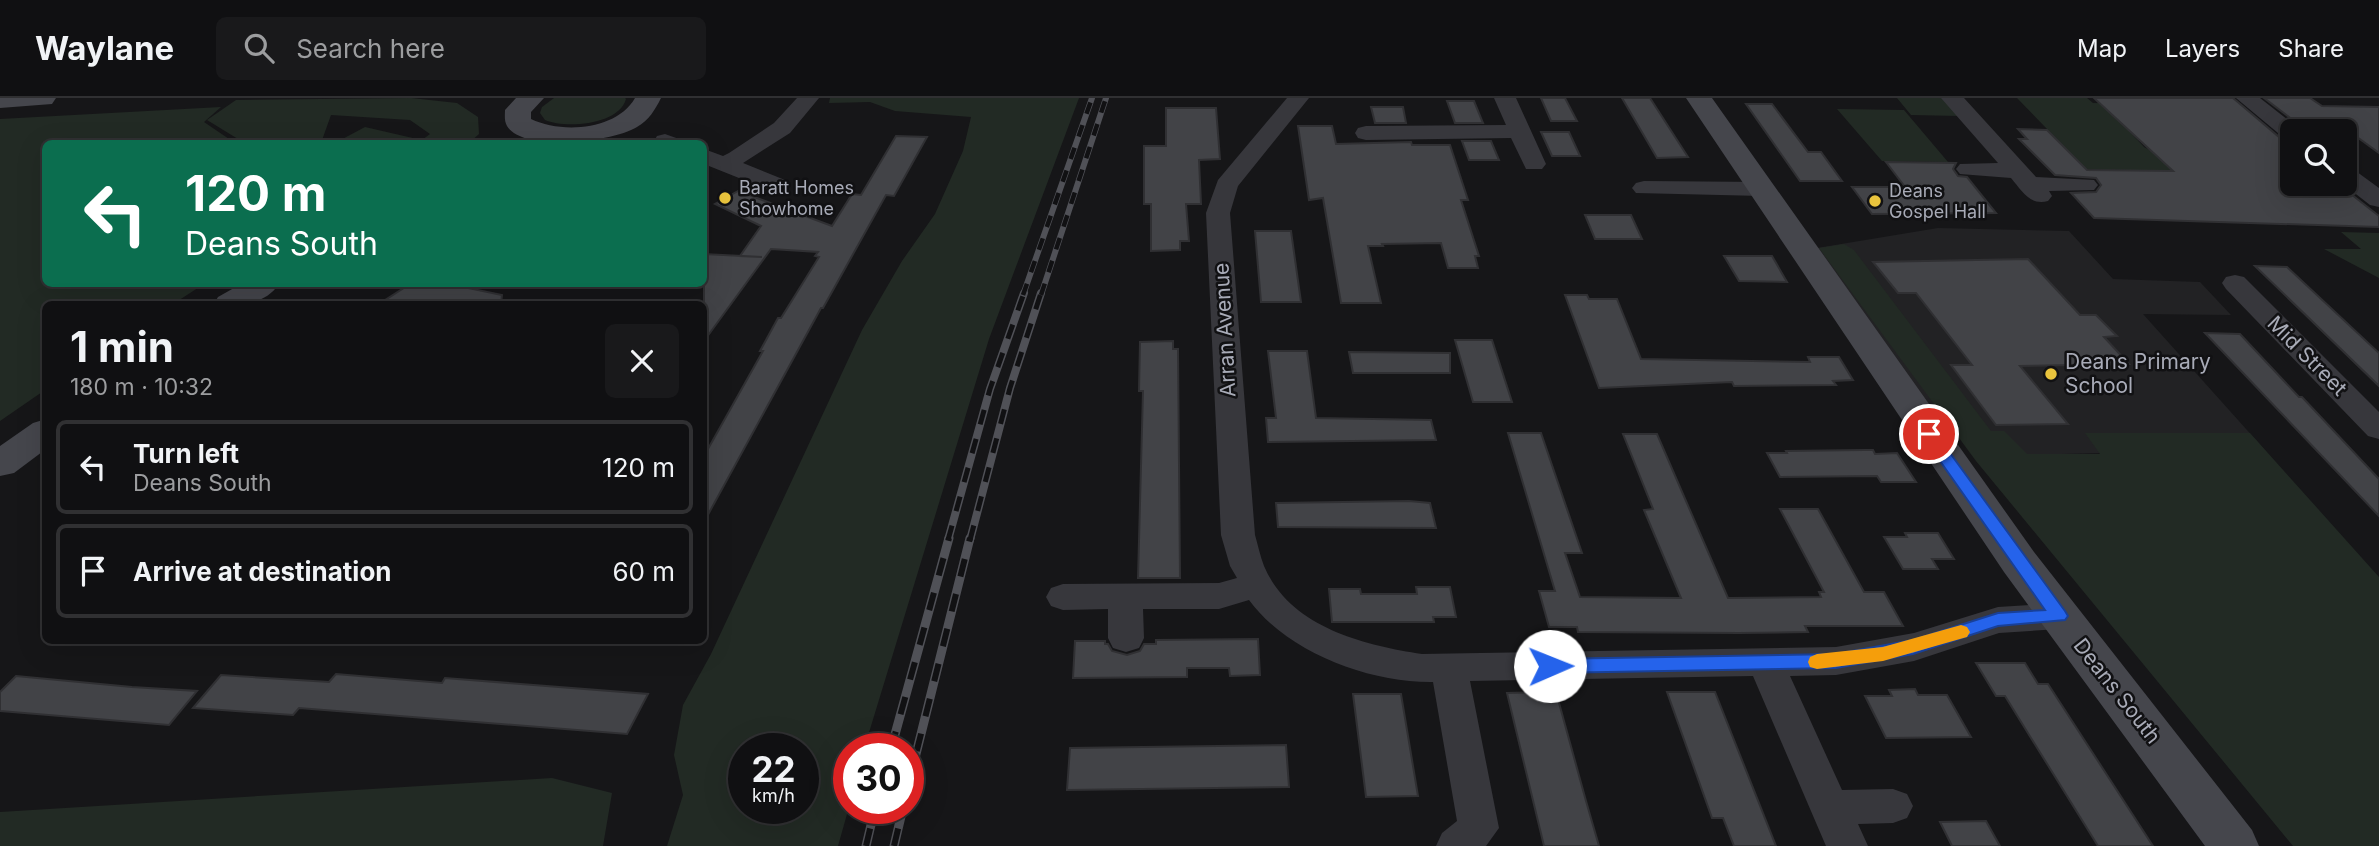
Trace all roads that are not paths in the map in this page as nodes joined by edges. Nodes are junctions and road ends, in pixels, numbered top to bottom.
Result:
1 (43, 98) edge
2 (648, 98) edge
3 (808, 98) edge
4 (1298, 98) edge
5 (1505, 98) edge
6 (1699, 98) edge
7 (1952, 98) edge
8 (2247, 98) edge
9 (0, 100) edge
10 (1419, 110) dead end
11 (520, 121) edge
12 (2280, 124) edge
13 (1519, 131) junction
14 (1427, 132) junction
15 (1366, 133) dead end
16 (715, 160) edge
17 (1534, 164) dead end
18 (1968, 170) dead end
19 (2029, 183) junction
20 (2357, 183) edge
21 (776, 185) dead end
22 (2086, 185) dead end
23 (1644, 188) dead end
24 (1762, 189) junction
25 (2379, 200) edge
26 (2235, 283) dead end
27 (258, 287) edge
28 (235, 301) edge
29 (2377, 424) edge
30 (42, 434) edge
31 (0, 464) edge
32 (1255, 585) junction
33 (1063, 597) dead end
34 (1125, 598) junction
35 (2059, 616) junction
36 (1126, 638) dead end
37 (1766, 663) junction
38 (1449, 668) junction
39 (1893, 806) dead end
40 (1831, 807) junction
41 (1457, 846) edge
42 (1847, 846) edge
43 (2234, 846) edge

1 - 9 street
2 - 11 street
3 - 16 street
4 - 32 street, Arran Avenue
5 - 13 street
6 - 24 street, Deans South
7 - 19 street
8 - 12 street
10 - 14 street
13 - 14 street
13 - 17 street
14 - 15 street
16 - 21 street
18 - 19 street
19 - 22 street
20 - 25 street
23 - 24 street
24 - 35 street, Deans South
26 - 29 street, Mid Street
27 - 28 street
30 - 31 street
32 - 34 street
32 - 38 street, Arran Avenue
33 - 34 street
34 - 36 street
35 - 37 street, Arran Avenue
35 - 43 street, Deans South
37 - 38 street, Arran Avenue
37 - 40 street
38 - 41 street
39 - 40 street
40 - 42 street

